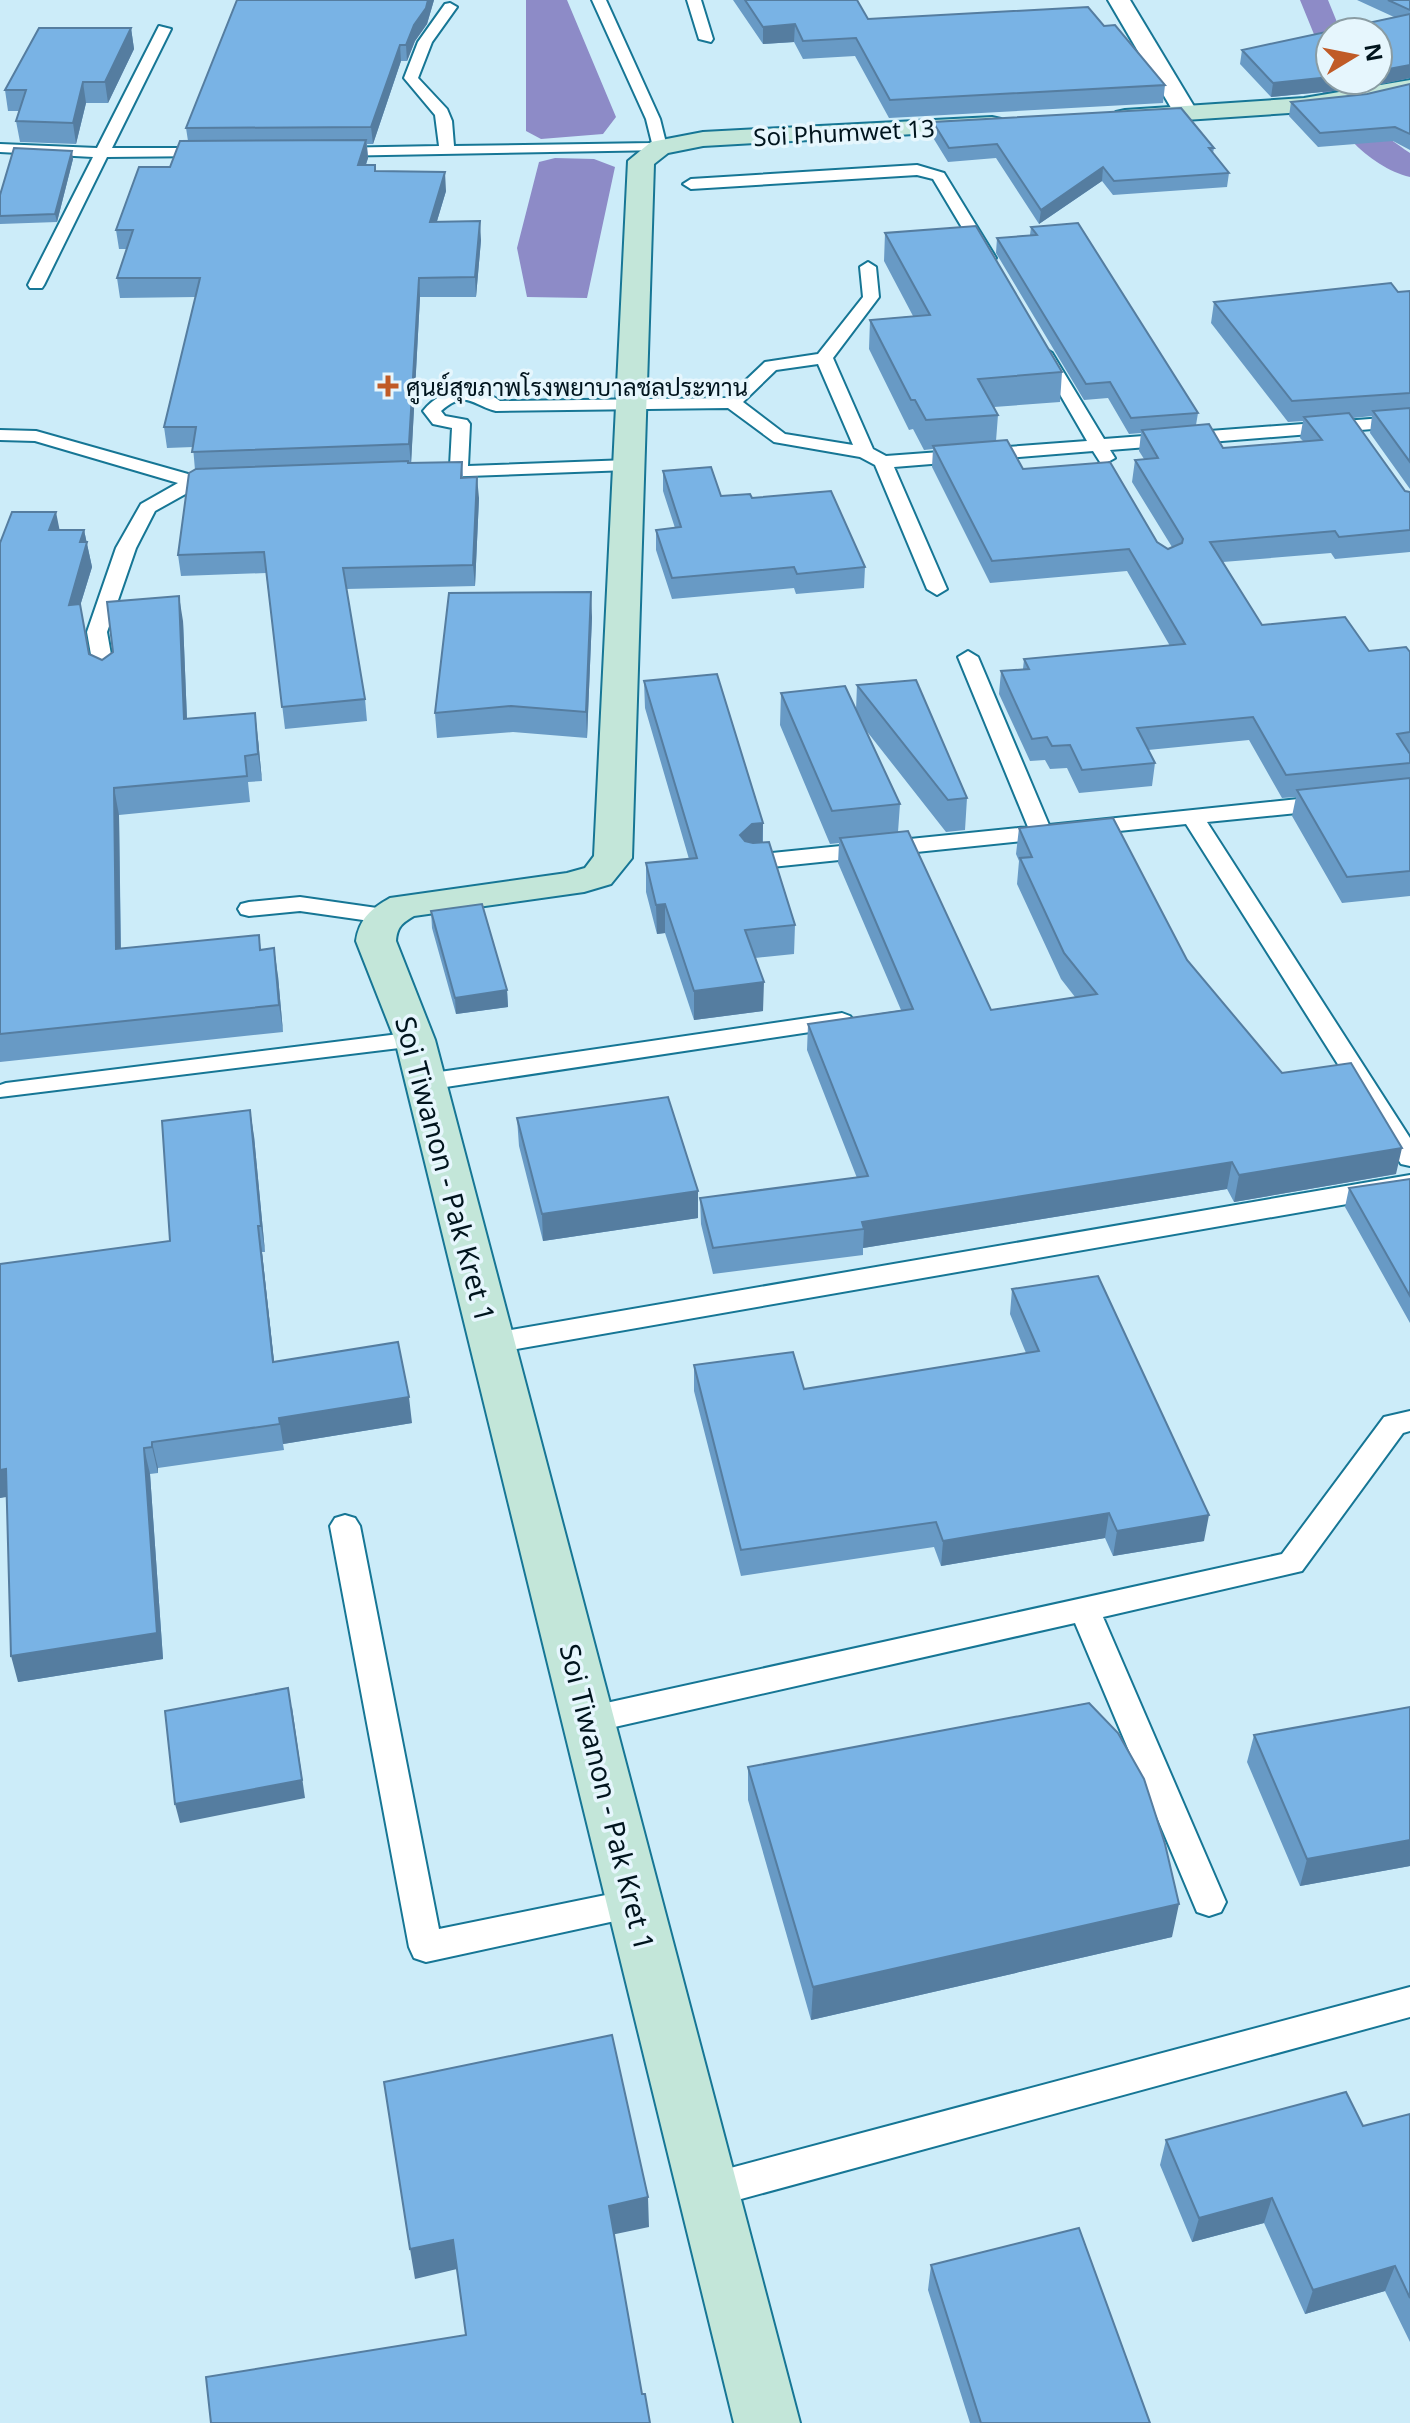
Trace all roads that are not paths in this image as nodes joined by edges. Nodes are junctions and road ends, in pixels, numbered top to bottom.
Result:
1 (599, 0) edge
2 (694, 0) edge
3 (1119, 0) edge
4 (450, 7) dead end
5 (164, 29) dead end
6 (706, 39) dead end
7 (1410, 87) edge
8 (1186, 113) junction
9 (1099, 119) edge
10 (1020, 123) edge
11 (660, 147) junction
12 (0, 148) edge
13 (446, 151) junction
14 (228, 152) edge
15 (322, 152) edge
16 (103, 153) junction
17 (691, 184) dead end
18 (868, 267) dead end
19 (996, 271) edge
20 (36, 285) dead end
21 (1036, 339) edge
22 (824, 358) junction
23 (732, 403) junction
24 (632, 404) junction
25 (1410, 421) edge
26 (1352, 426) junction
27 (0, 435) edge
28 (1099, 446) junction
29 (1368, 449) edge
30 (874, 457) junction
31 (628, 465) junction
32 (459, 471) junction
33 (1114, 471) edge
34 (428, 473) edge
35 (241, 480) edge
36 (194, 482) junction
37 (937, 589) dead end
38 (968, 657) dead end
39 (105, 677) edge
40 (1348, 801) edge
41 (1193, 817) junction
42 (1041, 832) junction
43 (753, 862) edge
44 (249, 909) dead end
45 (384, 916) junction
46 (849, 1020) edge
47 (421, 1061) junction
48 (6, 1091) dead end
49 (1410, 1158) edge
50 (1410, 1184) edge
51 (493, 1343) junction
52 (1410, 1421) edge
53 (345, 1526) dead end
54 (1084, 1609) junction
55 (588, 1720) junction
56 (1209, 1902) dead end
57 (635, 1904) junction
58 (1410, 2002) edge
59 (708, 2191) junction
60 (767, 2423) edge

1 - 11 lane
2 - 6 lane
3 - 8 street
4 - 13 lane
5 - 16 lane
7 - 8 street
8 - 9 street
10 - 11 street, Soi Phumwet 13
11 - 13 lane
11 - 24 street
12 - 16 lane
13 - 15 lane
14 - 16 lane
16 - 20 lane
17 - 19 lane
18 - 22 lane
21 - 28 lane
22 - 23 lane
22 - 30 lane
23 - 24 lane
23 - 30 lane
24 - 31 street
24 - 32 lane
25 - 26 lane
26 - 28 lane
26 - 29 lane
27 - 36 lane
28 - 30 lane
28 - 33 lane
30 - 37 lane
31 - 32 lane
31 - 45 street
32 - 34 lane
35 - 36 lane
36 - 39 lane
38 - 42 lane
40 - 41 lane
41 - 42 lane
41 - 49 lane
42 - 43 lane
44 - 45 lane
45 - 47 street, Soi Tiwanon - Pak Kret 1
46 - 47 lane
47 - 48 lane
47 - 51 street, Soi Tiwanon - Pak Kret 1
50 - 51 lane
51 - 55 street, Soi Tiwanon - Pak Kret 1
52 - 54 lane
53 - 57 lane
54 - 55 lane
54 - 56 lane
55 - 57 street, Soi Tiwanon - Pak Kret 1
57 - 59 street, Soi Tiwanon - Pak Kret 1
58 - 59 lane
59 - 60 street, Soi Tiwanon - Pak Kret 1

